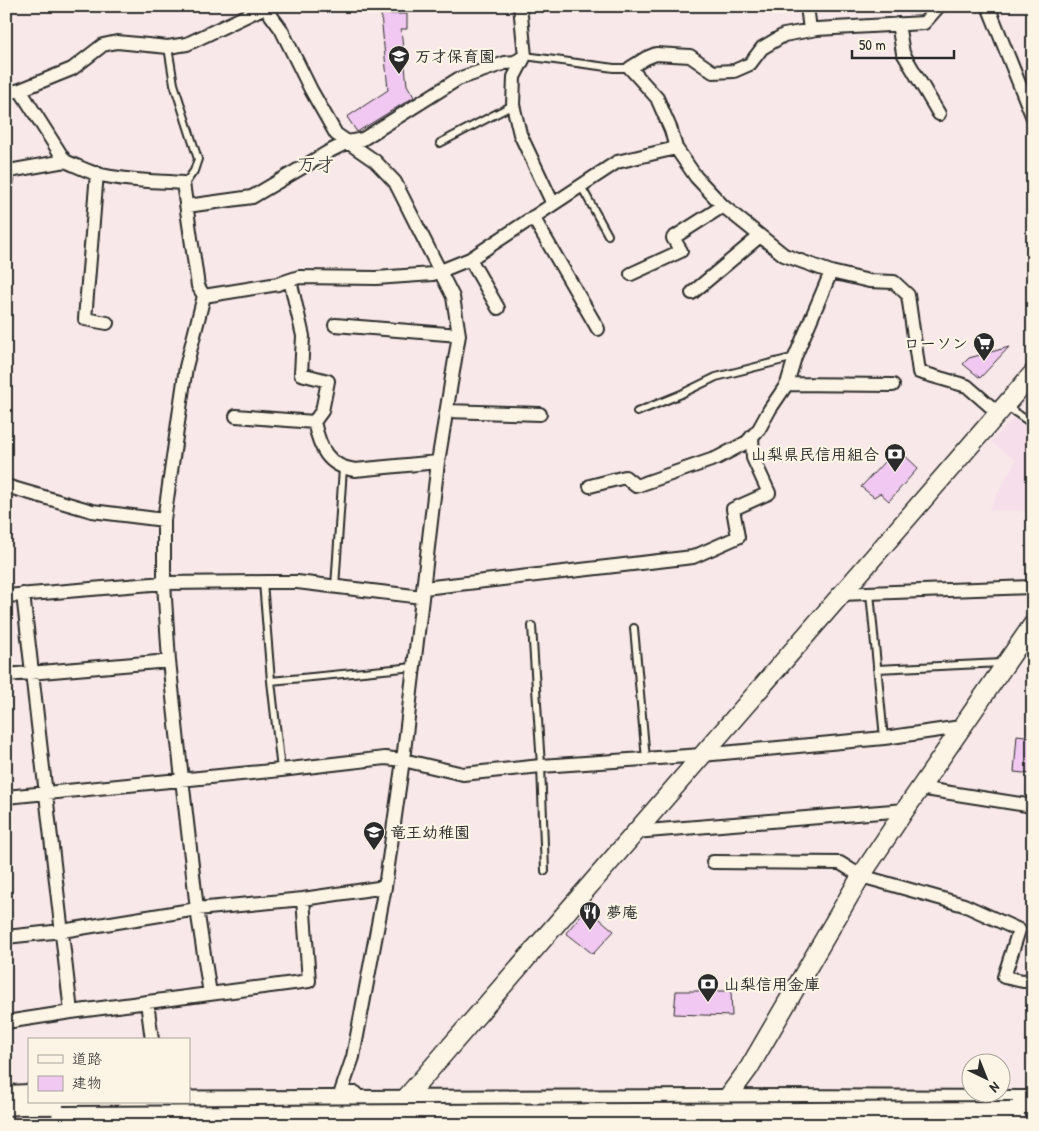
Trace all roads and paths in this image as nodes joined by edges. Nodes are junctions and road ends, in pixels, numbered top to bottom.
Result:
1 (520, 6) edge
2 (806, 6) edge
3 (939, 6) edge
4 (988, 6) edge
5 (265, 7) edge
6 (898, 24) junction
7 (810, 30) junction
8 (168, 47) junction
9 (525, 56) junction
10 (630, 68) junction
11 (20, 90) junction
12 (6, 94) edge
13 (513, 105) junction
14 (939, 114) dead end
15 (1033, 118) edge
16 (348, 142) junction
17 (440, 143) dead end
18 (676, 148) junction
19 (65, 161) junction
20 (8, 171) edge
21 (96, 173) junction
22 (6, 184) edge
23 (183, 186) junction
24 (581, 186) junction
25 (553, 204) junction
26 (187, 206) junction
27 (723, 206) junction
28 (534, 217) junction
29 (608, 235) dead end
30 (760, 236) junction
31 (470, 259) junction
32 (440, 271) junction
33 (831, 272) junction
34 (632, 274) dead end
35 (290, 280) junction
36 (692, 293) dead end
37 (204, 296) junction
38 (498, 308) dead end
39 (107, 323) dead end
40 (335, 325) dead end
41 (598, 329) dead end
42 (459, 335) junction
43 (795, 356) junction
44 (1033, 373) edge
45 (787, 384) junction
46 (893, 385) dead end
47 (1002, 409) junction
48 (447, 412) junction
49 (637, 412) dead end
50 (540, 414) dead end
51 (236, 416) dead end
52 (1033, 420) edge
53 (314, 422) junction
54 (752, 436) junction
55 (438, 462) junction
56 (343, 468) junction
57 (6, 486) edge
58 (590, 486) dead end
59 (164, 520) junction
60 (263, 582) junction
61 (164, 583) junction
62 (335, 587) junction
63 (1033, 587) edge
64 (423, 592) junction
65 (870, 593) junction
66 (23, 594) junction
67 (840, 594) junction
68 (6, 596) edge
69 (1033, 624) edge
70 (532, 626) dead end
71 (634, 628) dead end
72 (169, 661) junction
73 (1006, 662) junction
74 (414, 667) junction
75 (877, 669) junction
76 (32, 673) junction
77 (6, 675) edge
78 (271, 680) junction
79 (961, 727) junction
80 (884, 738) junction
81 (702, 755) junction
82 (646, 759) junction
83 (403, 760) junction
84 (541, 766) junction
85 (281, 770) junction
86 (182, 779) junction
87 (920, 788) junction
88 (46, 793) junction
89 (6, 797) edge
90 (1033, 806) edge
91 (904, 810) junction
92 (635, 832) junction
93 (713, 862) dead end
94 (545, 871) dead end
95 (861, 876) junction
96 (385, 887) junction
97 (303, 899) junction
98 (197, 908) junction
99 (62, 931) junction
100 (6, 936) edge
101 (1033, 980) edge
102 (210, 994) junction
103 (147, 1002) junction
104 (71, 1012) junction
105 (6, 1022) edge
106 (152, 1038) edge
107 (28, 1091) edge
108 (6, 1092) edge
109 (405, 1099) junction
110 (190, 1101) edge
111 (725, 1101) junction
112 (28, 1103) edge
113 (6, 1104) edge
114 (1026, 1110) edge
115 (6, 1118) edge
116 (382, 1125) edge
117 (706, 1125) edge

1 - 9 street
2 - 7 street
3 - 6 street
4 - 15 street
5 - 8 street
5 - 16 street
6 - 7 street
6 - 14 street
7 - 10 street
8 - 11 street
8 - 23 lane
9 - 10 lane
9 - 13 street
9 - 16 street
10 - 18 street
11 - 12 street
11 - 19 street
13 - 17 lane
13 - 25 street
16 - 26 street
16 - 32 street
18 - 24 street
18 - 27 street
19 - 20 street
19 - 21 street
20 - 22 street
21 - 23 street
21 - 39 street
23 - 26 street
24 - 25 street
24 - 29 lane
25 - 28 street
26 - 37 street
27 - 30 street
27 - 34 street
28 - 31 street
28 - 41 street
30 - 33 street
30 - 36 street
31 - 32 street
31 - 38 street
32 - 35 street
32 - 42 street
33 - 43 street
33 - 47 street
35 - 37 street
35 - 53 street
37 - 59 street
40 - 42 street
42 - 48 street
43 - 45 street
43 - 49 lane
44 - 47 street
45 - 46 street
45 - 54 street
47 - 52 lane
47 - 67 street
48 - 50 street
48 - 55 street
51 - 53 street
53 - 56 street
54 - 58 street
54 - 64 street
55 - 56 street
55 - 64 street
56 - 62 lane
57 - 59 street
59 - 61 street
60 - 61 street
60 - 62 street
60 - 78 lane
61 - 66 street
61 - 72 street
62 - 64 street
63 - 65 street
64 - 74 street
65 - 67 street
65 - 75 lane
66 - 68 street
66 - 76 street
67 - 81 street
69 - 73 street
70 - 84 lane
71 - 82 lane
72 - 76 street
72 - 86 street
73 - 75 lane
73 - 79 street
74 - 78 lane
74 - 83 street
75 - 80 lane
76 - 77 street
76 - 88 street
78 - 85 lane
79 - 80 street
79 - 87 street
80 - 81 street
81 - 82 street
81 - 92 street
82 - 84 street
83 - 84 street
83 - 85 street
83 - 96 street
84 - 94 lane
85 - 86 street
86 - 88 street
86 - 98 street
87 - 90 street
87 - 91 street
88 - 89 street
88 - 99 street
91 - 92 street
91 - 95 street
92 - 109 street
93 - 95 street
95 - 101 street
95 - 111 street
96 - 97 street
96 - 109 street
97 - 98 street
97 - 102 street
98 - 99 street
98 - 102 street
99 - 100 street
99 - 104 street
102 - 103 street
103 - 104 street
103 - 106 street
104 - 105 street
107 - 108 street
109 - 110 highway
109 - 111 highway
109 - 116 street
111 - 114 highway
111 - 117 street
112 - 113 highway
114 - 115 highway, bridge

